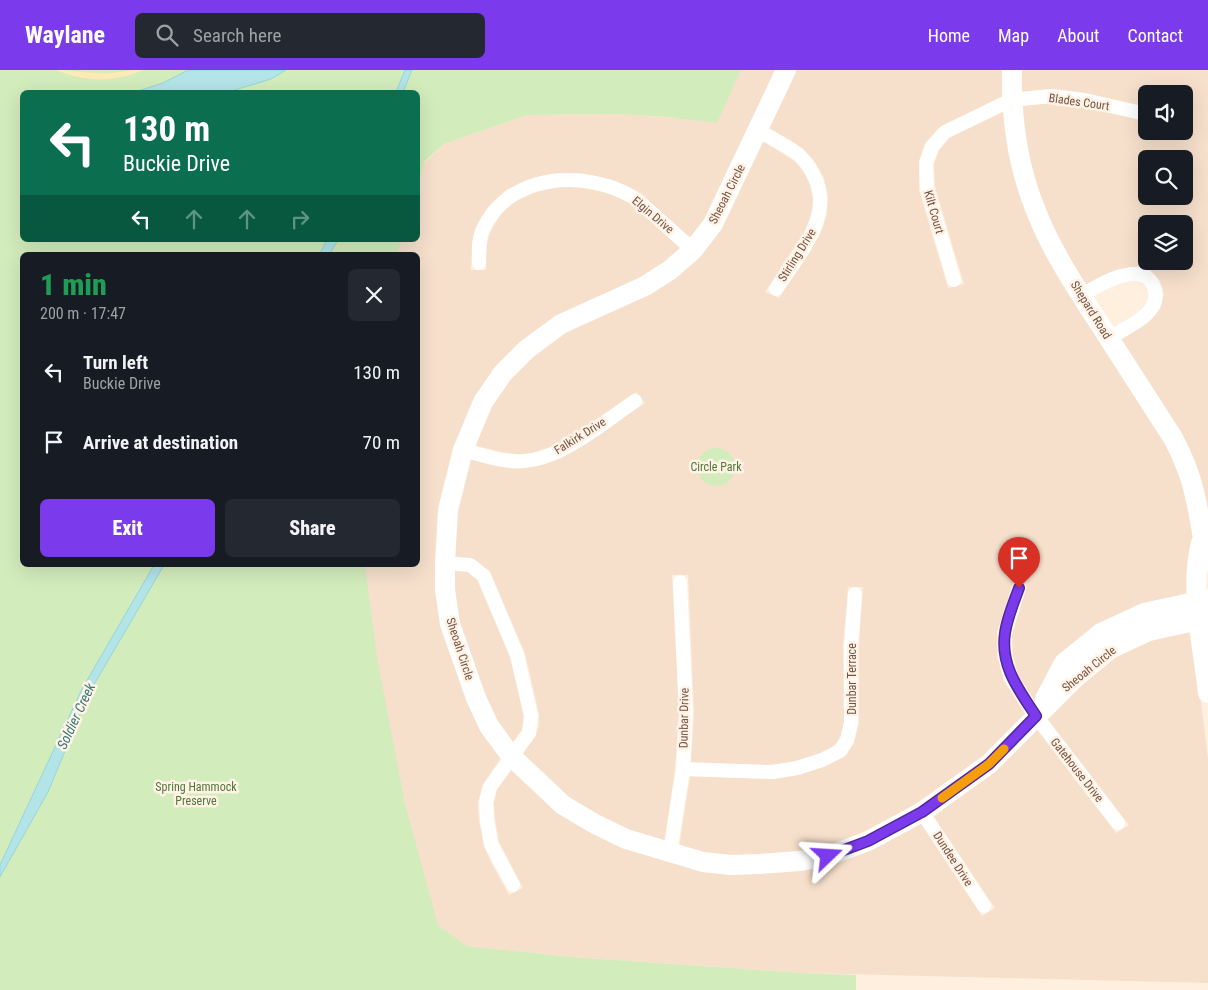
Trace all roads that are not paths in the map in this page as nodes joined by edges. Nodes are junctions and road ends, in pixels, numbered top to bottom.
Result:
1 (786, 70) edge
2 (1012, 70) edge
3 (1011, 100) junction
4 (1138, 112) edge
5 (758, 130) junction
6 (693, 250) junction
7 (479, 263) dead end
8 (954, 280) dead end
9 (776, 289) dead end
10 (1081, 295) junction
11 (1109, 338) junction
12 (635, 401) dead end
13 (463, 450) junction
14 (1202, 539) junction
15 (1208, 561) edge
16 (444, 563) junction
17 (680, 582) dead end
18 (1019, 588) dead end
19 (855, 594) dead end
20 (1203, 610) edge
21 (1208, 693) edge
22 (1036, 716) junction
23 (511, 756) junction
24 (683, 769) junction
25 (922, 812) junction
26 (1118, 823) dead end
27 (670, 853) junction
28 (513, 885) dead end
29 (984, 906) dead end

1 - 5 street, Sheoah Circle
2 - 3 street, Shepard Road
3 - 4 street, Blades Court
3 - 8 street, Kilt Court
3 - 10 street, Shepard Road
5 - 6 street, Sheoah Circle
5 - 9 street, Stirling Drive
6 - 7 street, Elgin Drive
6 - 13 street, Sheoah Circle
10 - 11 street, Shepard Road
10 - 11 street
11 - 14 street, Shepard Road
12 - 13 street, Falkirk Drive
13 - 16 street, Sheoah Circle
14 - 15 street, Shepard Road
14 - 20 street, Shepard Road
16 - 23 street, Sheoah Circle
16 - 23 street
17 - 24 street, Dunbar Drive
18 - 22 street, Gatehouse Drive
19 - 24 street, Dunbar Terrace
20 - 21 street, Shepard Road
20 - 22 street, Sheoah Circle
22 - 25 street, Sheoah Circle
22 - 26 street, Gatehouse Drive
23 - 27 street, Sheoah Circle
23 - 28 street
24 - 27 street, Dunbar Drive
25 - 27 street, Sheoah Circle
25 - 29 street, Dundee Drive

